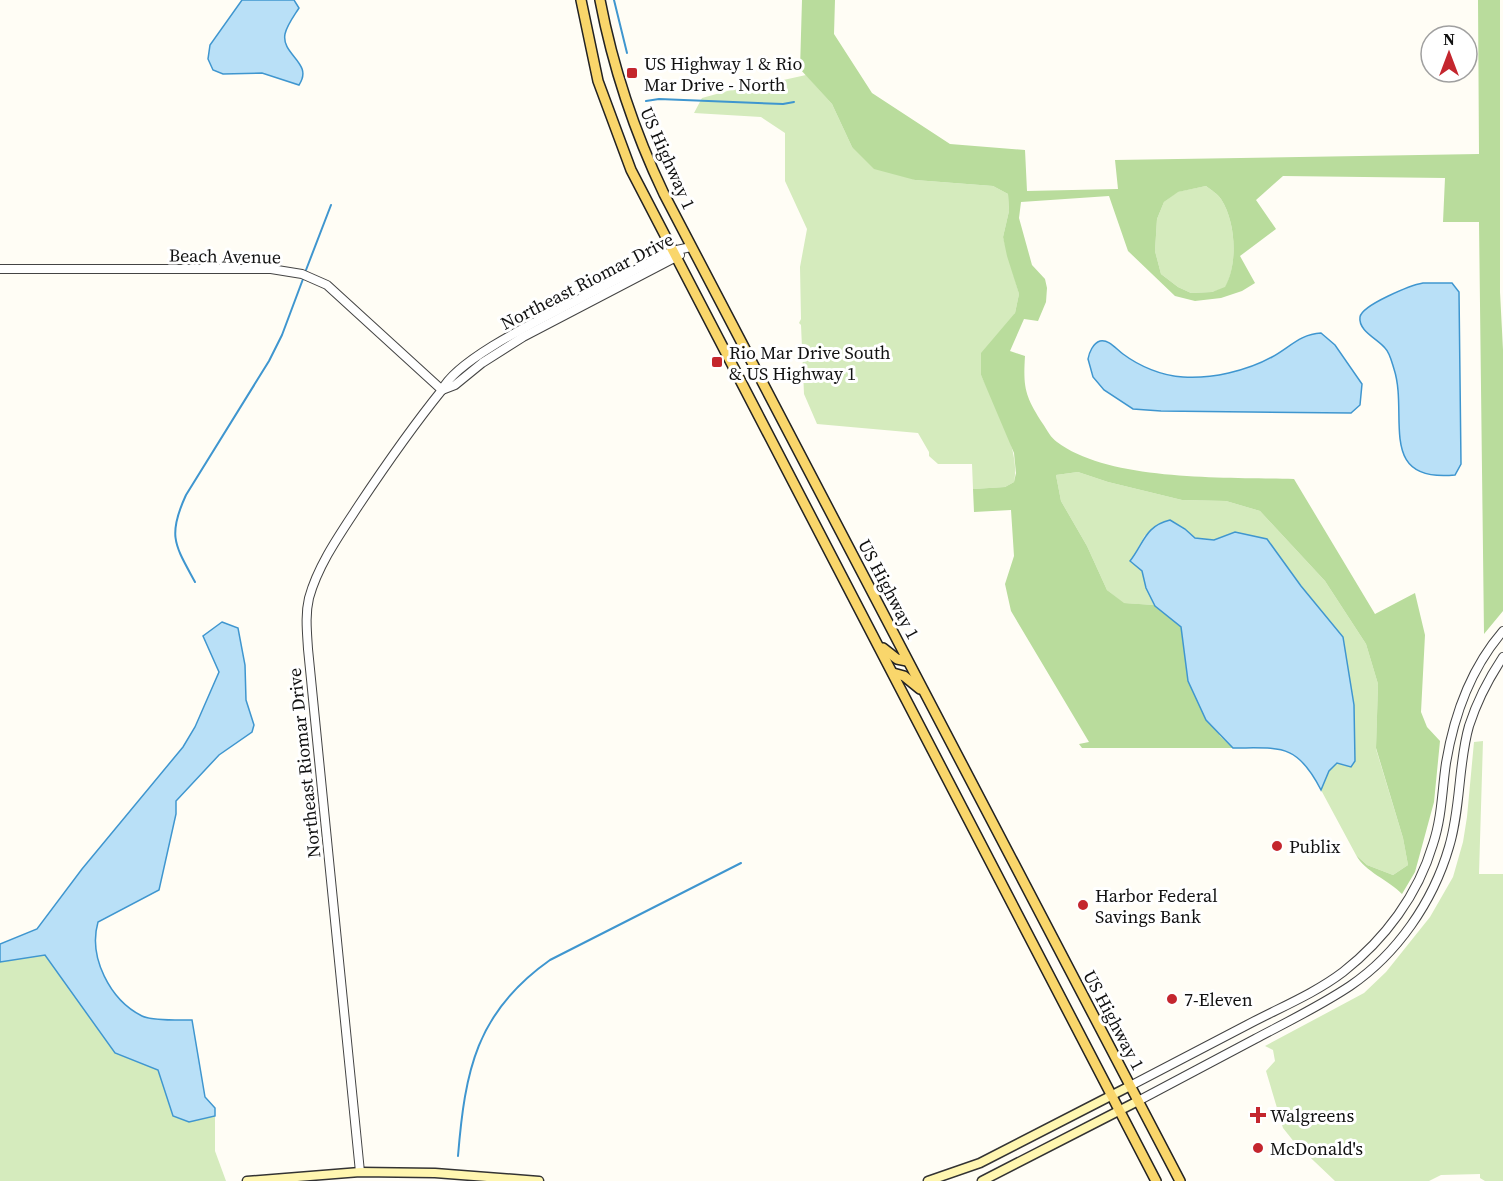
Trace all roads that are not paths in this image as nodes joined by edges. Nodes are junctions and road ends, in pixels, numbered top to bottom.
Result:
1 (581, 0) edge
2 (600, 0) edge
3 (691, 247) junction
4 (674, 255) junction
5 (0, 269) edge
6 (442, 390) junction
7 (1503, 631) edge
8 (878, 645) junction
9 (1503, 657) edge
10 (907, 661) junction
11 (893, 673) junction
12 (924, 693) junction
13 (1130, 1086) junction
14 (1110, 1095) junction
15 (1138, 1101) junction
16 (1118, 1110) junction
17 (360, 1172) junction
18 (247, 1181) edge
19 (538, 1181) edge
20 (928, 1181) edge
21 (982, 1181) edge
22 (1156, 1181) edge
23 (1180, 1181) edge

1 - 4 main road, US Highway 1
2 - 3 main road, US Highway 1
3 - 4 street, Northeast Riomar Drive
3 - 10 main road, US Highway 1
4 - 6 street, Northeast Riomar Drive
4 - 8 main road, US Highway 1
5 - 6 street, Beach Avenue
6 - 17 street, Northeast Riomar Drive
7 - 13 street
8 - 10 main road
8 - 11 main road, US Highway 1
9 - 15 street
10 - 12 main road, US Highway 1
11 - 12 main road
11 - 14 main road, US Highway 1
12 - 13 main road, US Highway 1
13 - 14 main road
13 - 15 main road, US Highway 1
14 - 16 main road, US Highway 1
14 - 20 main road
15 - 16 main road
15 - 23 main road, US Highway 1
16 - 21 main road
16 - 22 main road, US Highway 1
17 - 18 main road
17 - 19 main road

